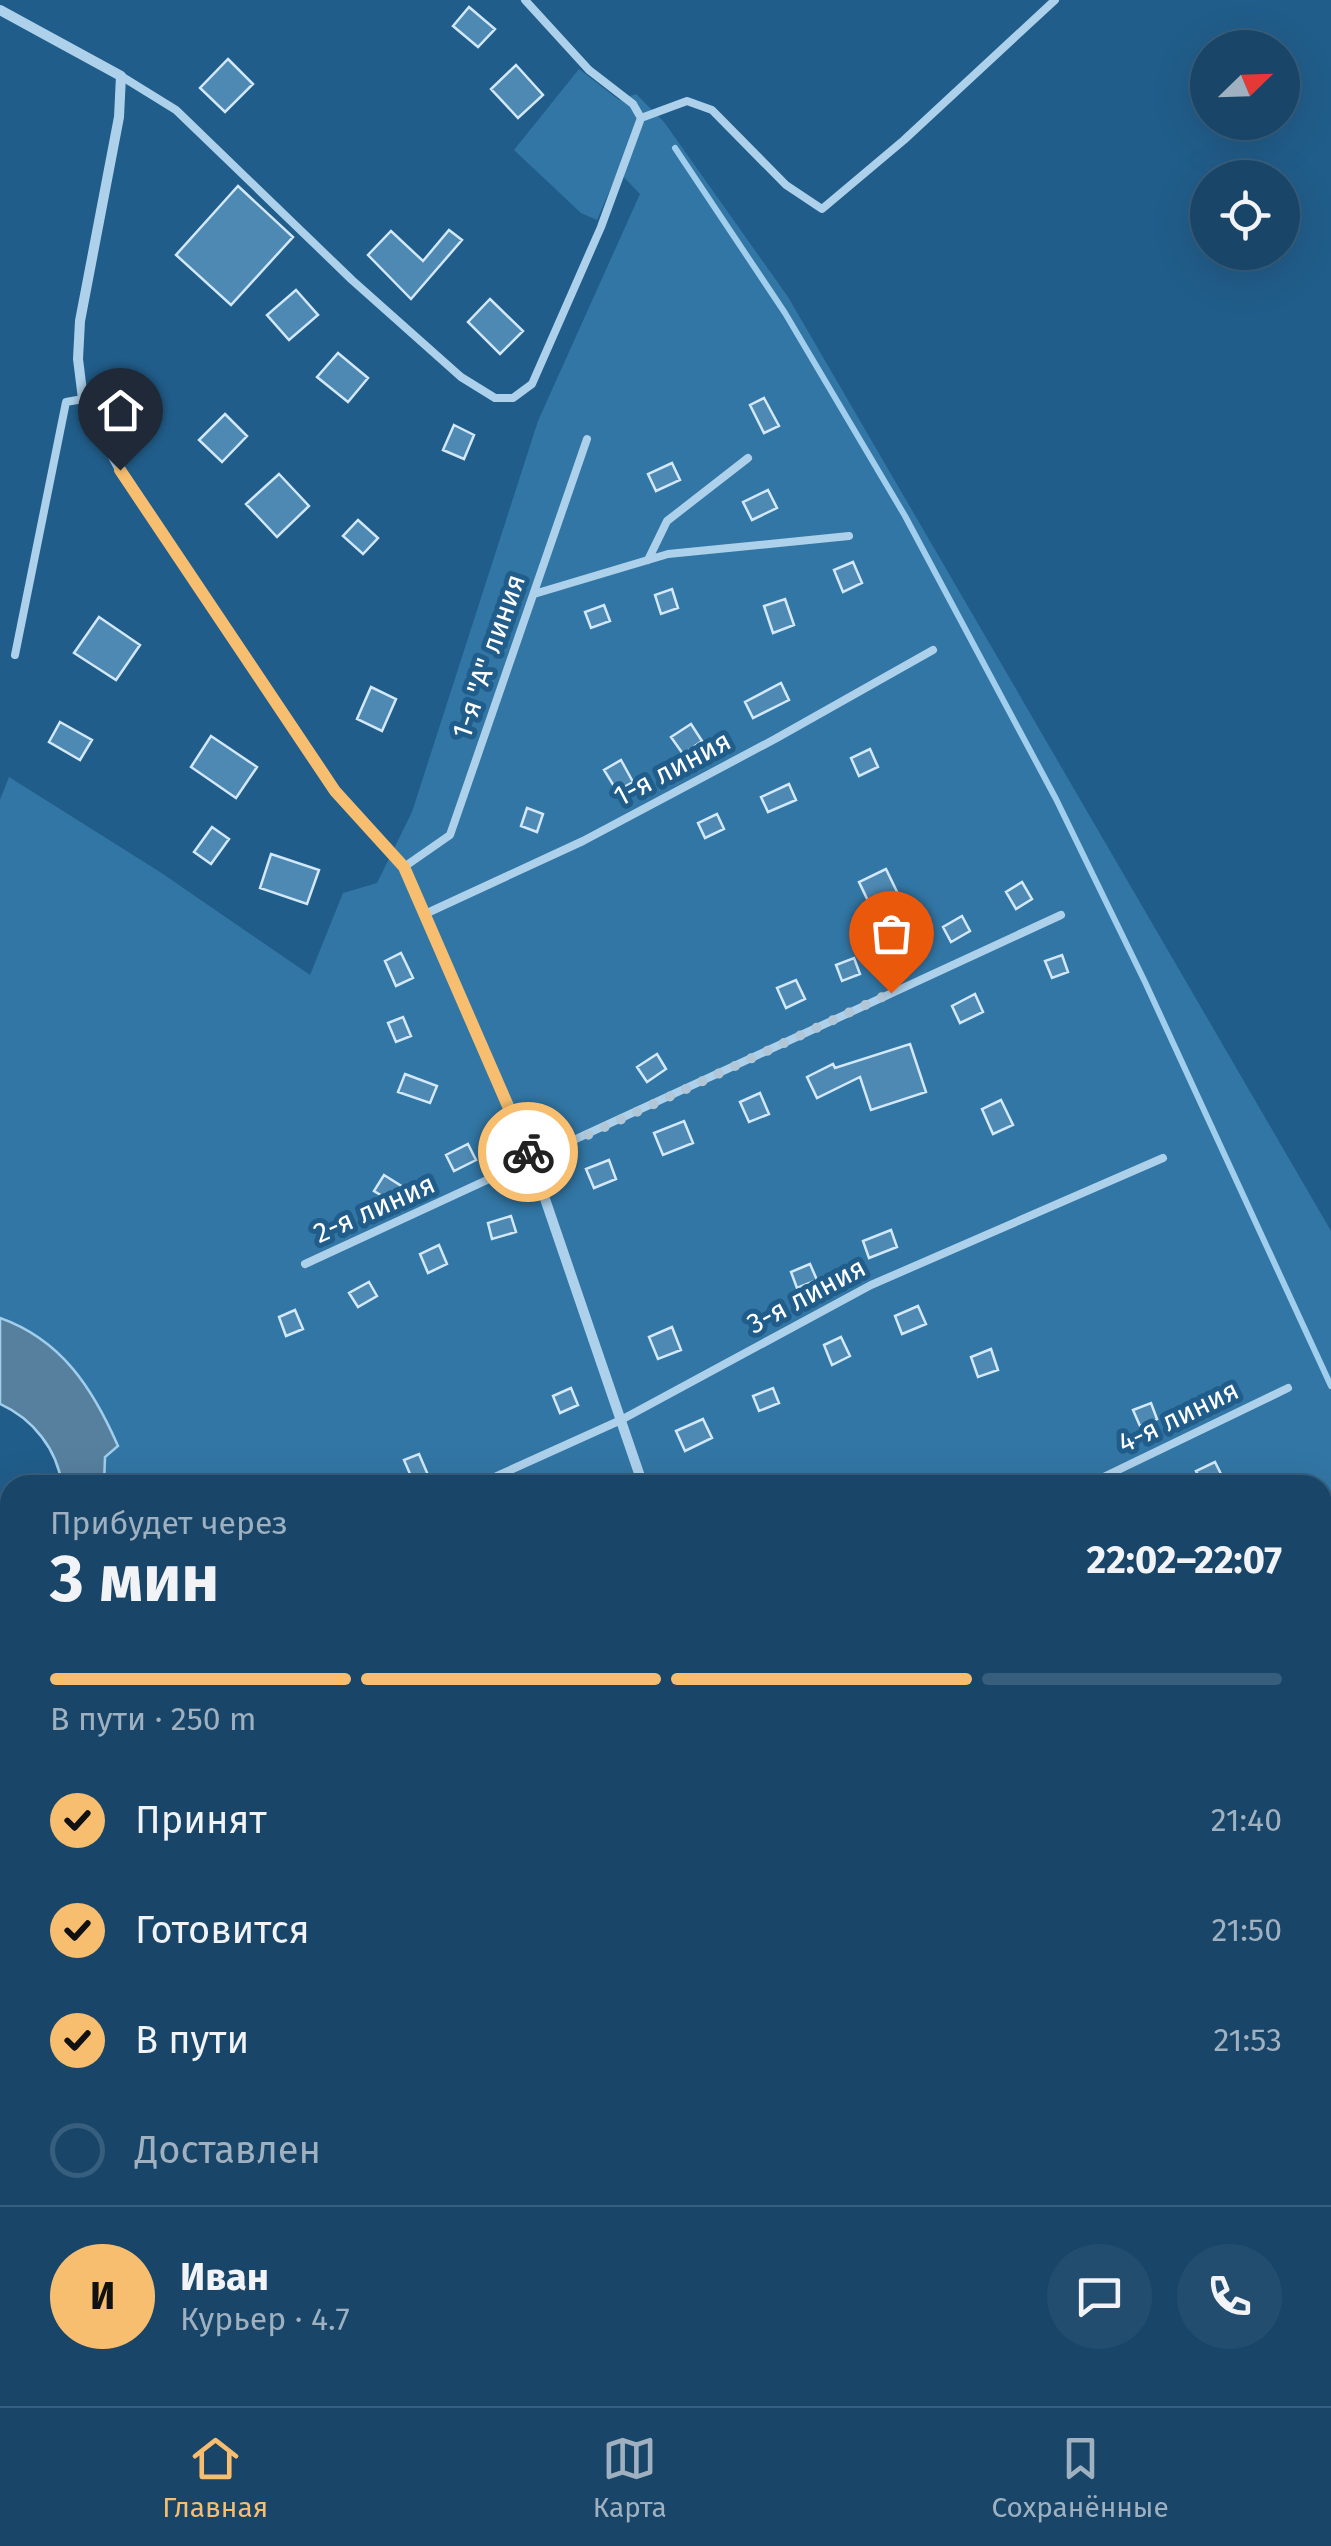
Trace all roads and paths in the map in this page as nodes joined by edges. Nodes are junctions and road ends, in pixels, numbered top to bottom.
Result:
1 (525, 0) edge
2 (1056, 0) edge
3 (0, 10) edge
4 (122, 76) junction
5 (641, 118) junction
6 (83, 400) junction
7 (587, 439) dead end
8 (748, 458) dead end
9 (849, 536) dead end
10 (648, 560) junction
11 (534, 594) junction
12 (934, 650) dead end
13 (15, 656) dead end
14 (404, 867) junction
15 (425, 914) junction
16 (1060, 916) dead end
17 (1162, 1158) dead end
18 (532, 1161) junction
19 (305, 1264) dead end
20 (1288, 1388) dead end
21 (621, 1420) junction
22 (499, 1475) edge
23 (640, 1475) edge
24 (1108, 1475) edge

1 - 5 lane
2 - 5 lane
3 - 4 street
4 - 5 lane
4 - 6 street
6 - 13 lane
6 - 14 street
7 - 11 lane, 1-я "А" линия
8 - 10 lane
9 - 10 lane
10 - 11 lane
11 - 14 lane, 1-я "А" линия
12 - 15 lane, 1-я линия
14 - 15 street
15 - 18 street
16 - 18 lane, 2-я линия
17 - 21 lane, 3-я линия
18 - 19 lane, 2-я линия
18 - 21 street
20 - 24 lane, 4-я линия
21 - 22 lane, 3-я линия
21 - 23 street

